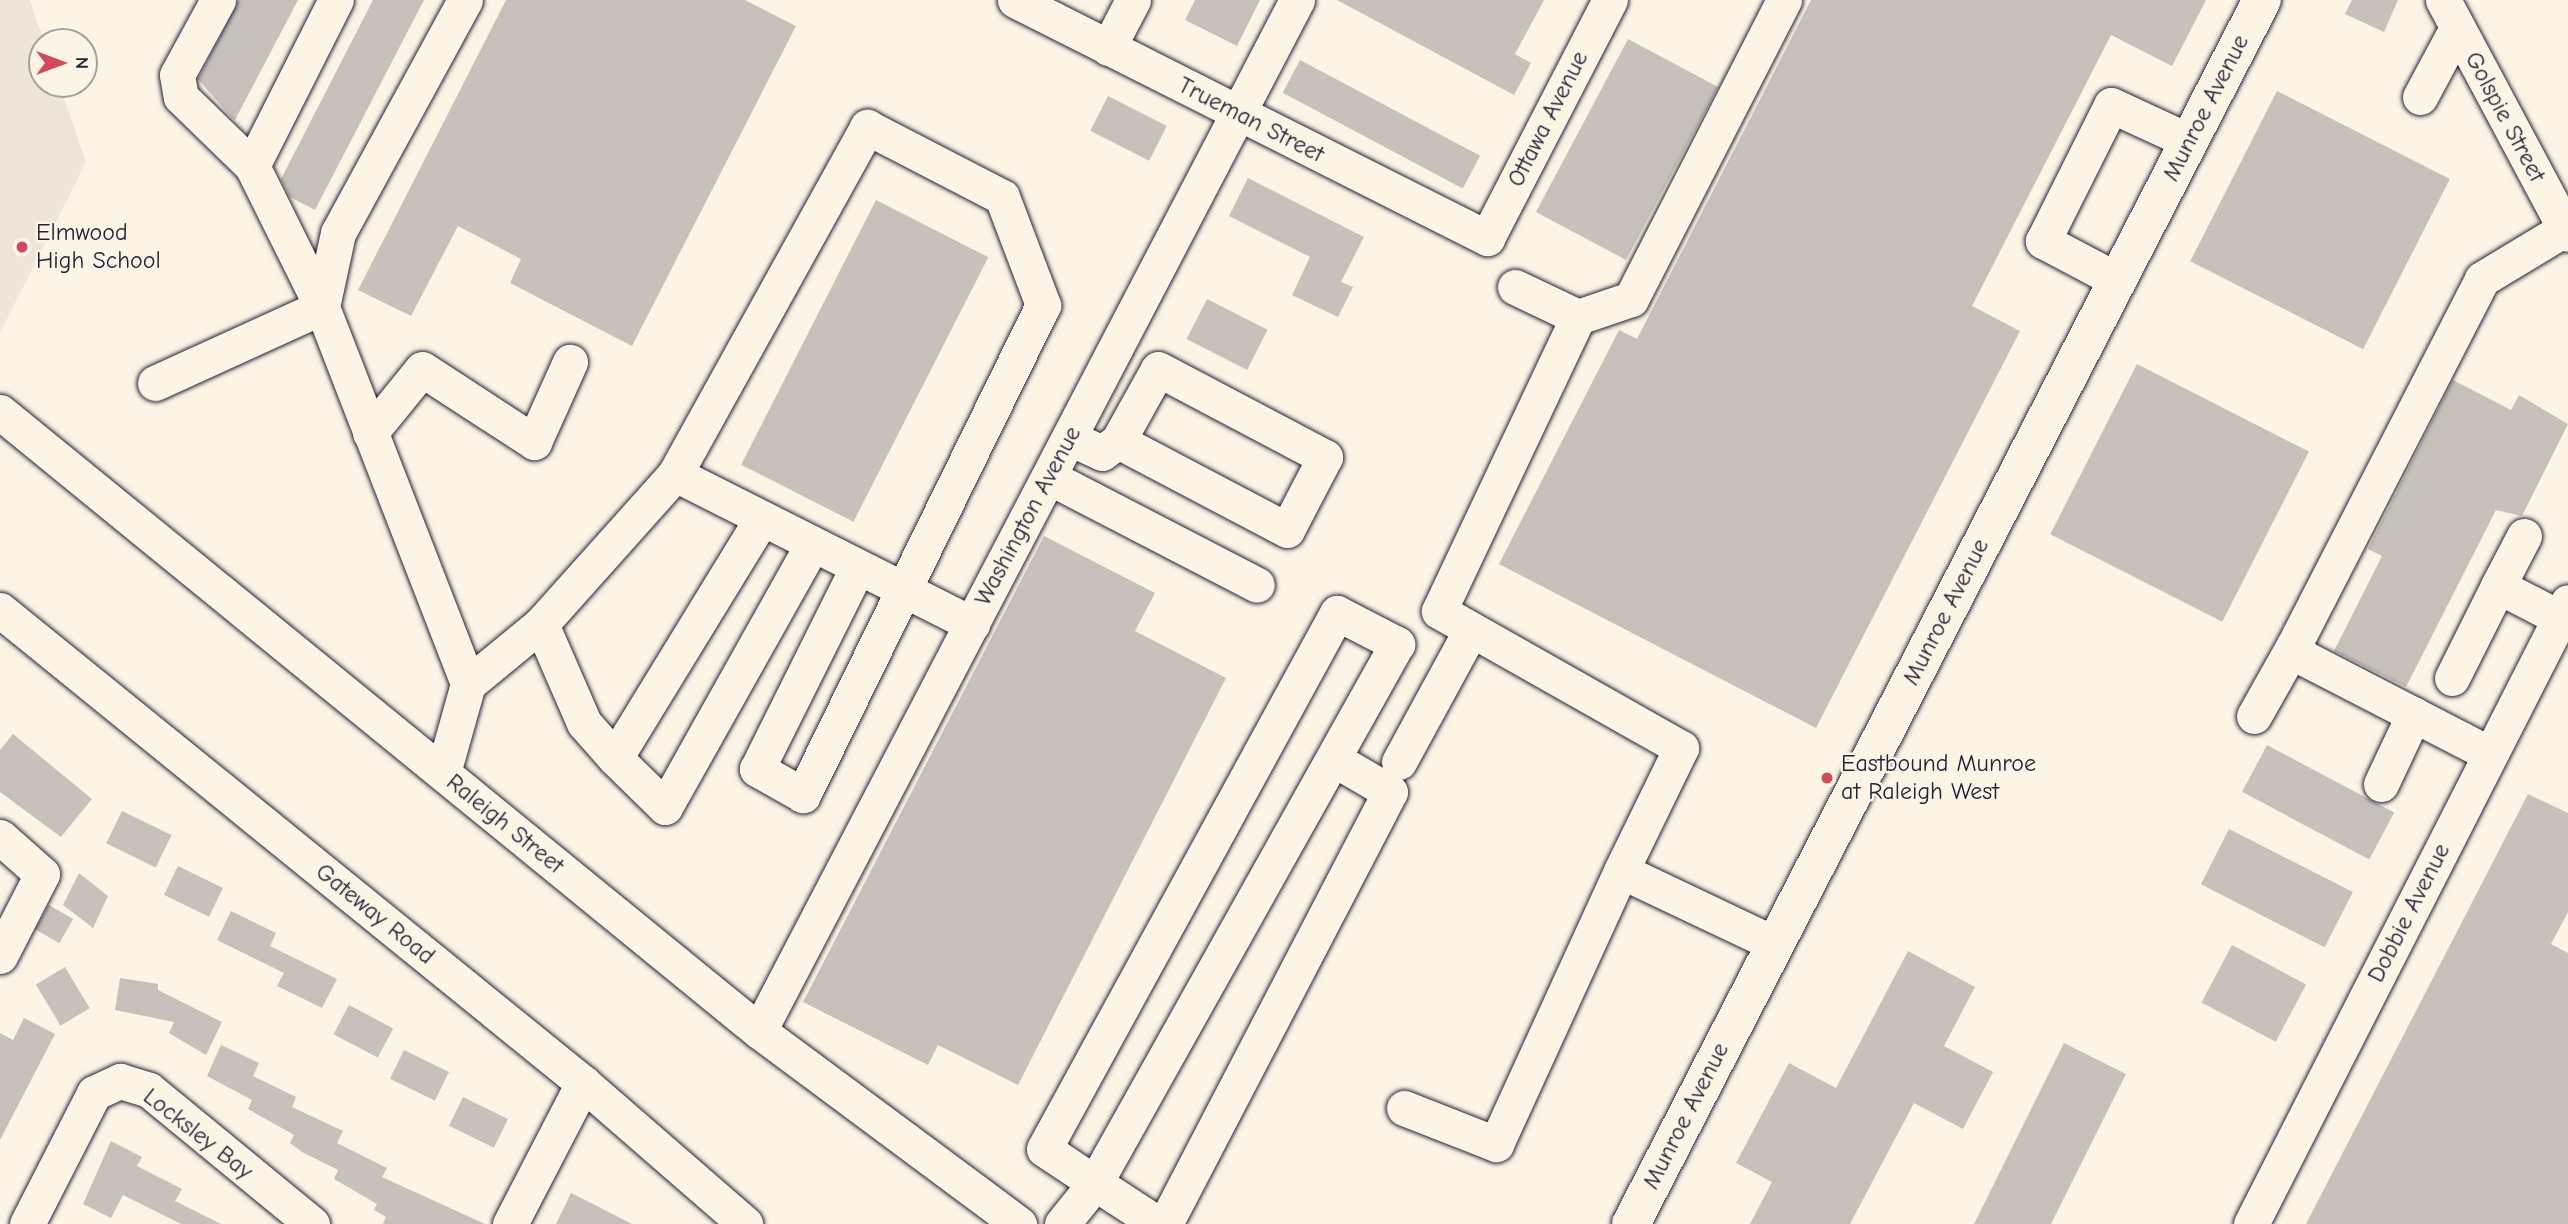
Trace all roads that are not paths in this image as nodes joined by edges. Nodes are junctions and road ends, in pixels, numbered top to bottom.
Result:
1 (218, 0) edge
2 (336, 0) edge
3 (465, 0) edge
4 (1015, 0) edge
5 (1133, 0) edge
6 (1297, 0) edge
7 (2262, 0) edge
8 (1778, 2) edge
9 (1619, 9) edge
10 (2450, 14) edge
11 (1108, 48) junction
12 (2420, 97) dead end
13 (1239, 114) junction
14 (2189, 141) junction
15 (252, 166) junction
16 (2566, 232) edge
17 (1487, 238) joint
18 (2117, 280) junction
19 (1515, 287) dead end
20 (322, 306) junction
21 (1578, 317) junction
22 (569, 362) dead end
23 (155, 383) dead end
24 (0, 412) edge
25 (370, 433) junction
26 (1069, 438) junction
27 (1118, 441) junction
28 (676, 474) junction
29 (1049, 477) junction
30 (761, 520) junction
31 (2524, 536) dead end
32 (812, 545) junction
33 (858, 568) junction
34 (1257, 584) dead end
35 (2498, 586) junction
36 (902, 590) junction
37 (2564, 610) edge
38 (541, 624) junction
39 (972, 624) junction
40 (4, 626) edge
41 (1471, 630) junction
42 (2294, 645) junction
43 (2452, 678) dead end
44 (468, 684) junction
45 (2413, 714) junction
46 (2254, 716) dead end
47 (2490, 754) junction
48 (615, 758) junction
49 (1337, 761) junction
50 (1399, 762) dead end
51 (443, 774) junction
52 (2381, 784) dead end
53 (0, 838) edge
54 (1621, 871) junction
55 (1775, 944) junction
56 (0, 956) edge
57 (759, 1031) junction
58 (583, 1083) junction
59 (1404, 1108) dead end
60 (1096, 1183) junction
61 (27, 1224) edge
62 (312, 1224) edge
63 (510, 1224) edge
64 (745, 1224) edge
65 (1019, 1224) edge
66 (1062, 1224) edge
67 (1158, 1224) edge
68 (1166, 1224) edge
69 (1630, 1224) edge
70 (2251, 1224) edge

1 - 15 street
2 - 15 street
3 - 20 street
4 - 11 street, Trueman Street
5 - 11 street
6 - 13 street, Washington Avenue
7 - 14 main road, Munroe Avenue
8 - 21 street
9 - 17 street, Ottawa Avenue
10 - 12 street
10 - 16 street, Golspie Street
11 - 13 street, Trueman Street
13 - 17 street, Trueman Street
13 - 26 street, Washington Avenue
14 - 18 main road, Munroe Avenue
14 - 18 street
15 - 20 street
16 - 42 street
18 - 55 main road, Munroe Avenue
19 - 21 street
20 - 23 street
20 - 25 street
21 - 41 street
22 - 25 street
24 - 51 street, Raleigh Street
25 - 44 street
26 - 27 street
26 - 29 street, Washington Avenue
27 - 27 street
28 - 30 street
28 - 36 street
28 - 38 street
29 - 34 street
29 - 39 street, Washington Avenue
30 - 32 street
30 - 48 street
31 - 35 street
32 - 33 street
32 - 48 street
33 - 36 street
33 - 36 street
35 - 37 street
35 - 43 street
36 - 39 street
37 - 47 street, Dobbie Avenue
38 - 44 street
38 - 48 street
39 - 57 street, Washington Avenue
40 - 58 street, Gateway Road
41 - 50 street
41 - 54 street
42 - 45 street
42 - 46 street
44 - 51 street
45 - 47 street
45 - 52 street
47 - 70 street, Dobbie Avenue
49 - 60 street
49 - 60 street
49 - 68 street
51 - 57 street, Raleigh Street
53 - 56 street
54 - 55 street
54 - 59 street
55 - 69 main road, Munroe Avenue
57 - 65 street, Raleigh Street
58 - 63 street
58 - 64 street, Gateway Road
60 - 66 street
60 - 67 street
61 - 62 street, Locksley Bay

